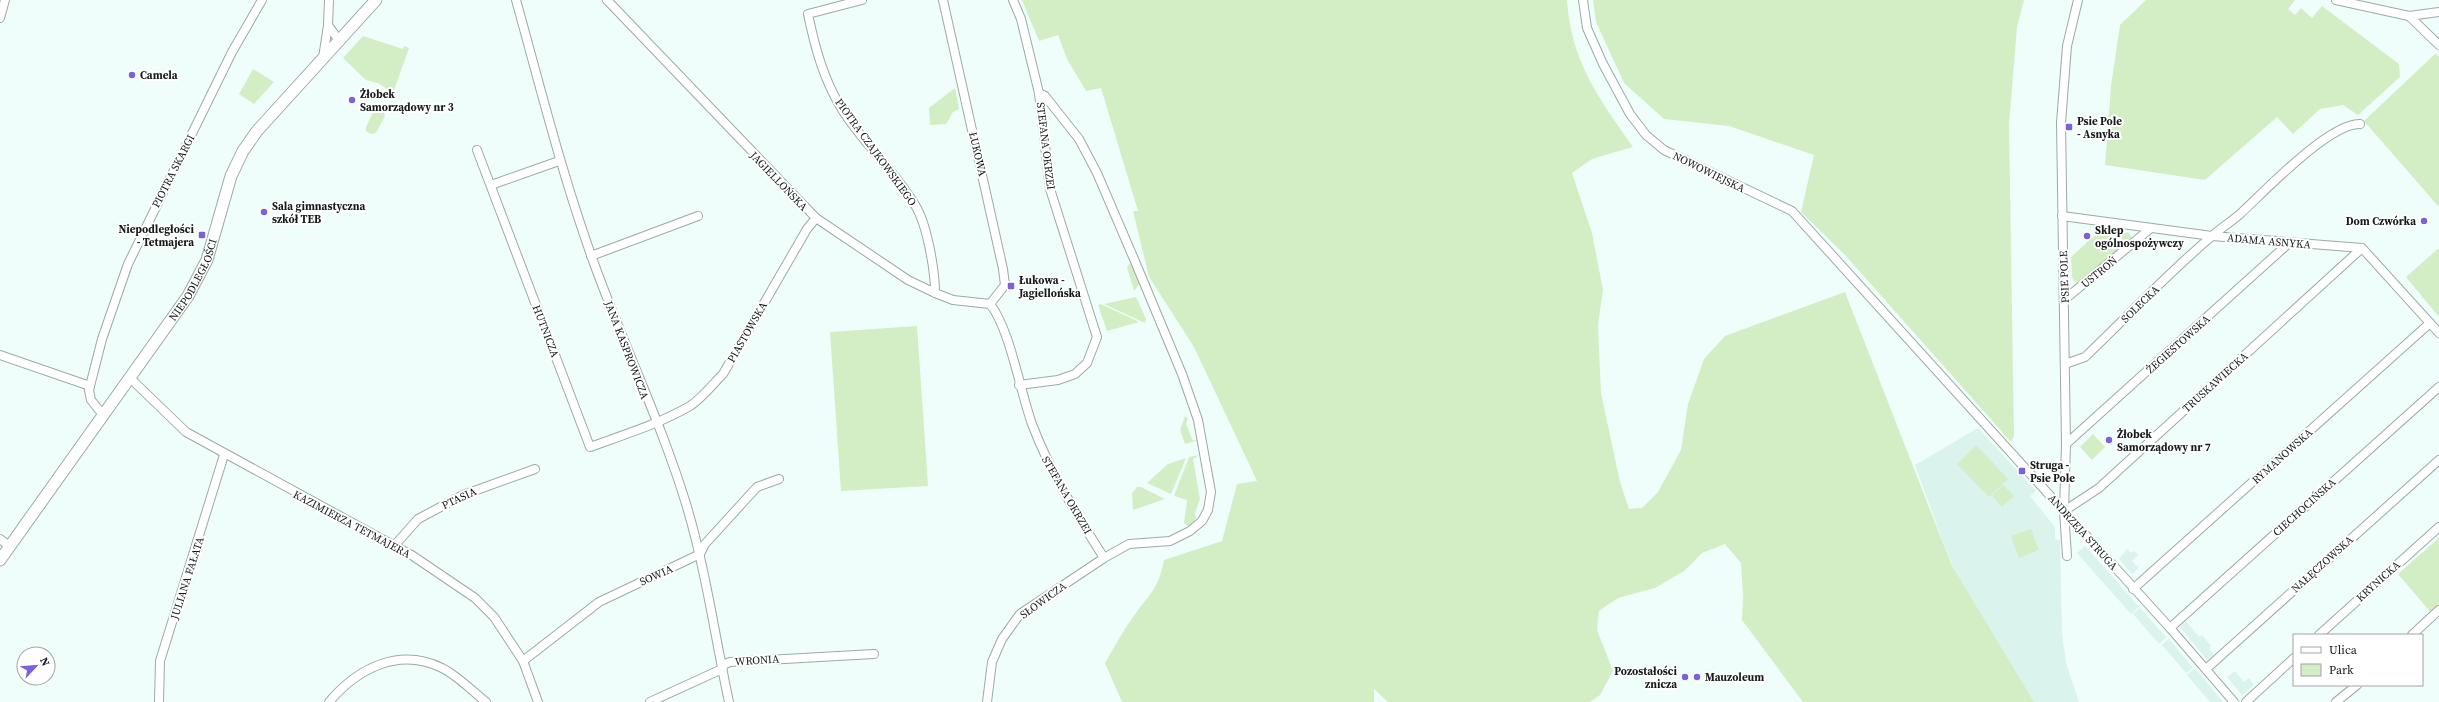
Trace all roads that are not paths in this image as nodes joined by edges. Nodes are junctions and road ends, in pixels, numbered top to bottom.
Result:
1 (5, 0) edge
2 (262, 0) edge
3 (329, 0) edge
4 (376, 0) edge
5 (516, 0) edge
6 (607, 0) edge
7 (862, 0) edge
8 (943, 0) edge
9 (1013, 0) edge
10 (1583, 0) edge
11 (2078, 0) edge
12 (2336, 0) edge
13 (2439, 12) edge
14 (2409, 16) junction
15 (0, 18) edge
16 (328, 25) junction
17 (340, 42) junction
18 (2439, 45) edge
19 (323, 60) junction
20 (1039, 93) junction
21 (2360, 124) dead end
22 (477, 150) dead end
23 (559, 160) junction
24 (491, 185) junction
25 (698, 216) dead end
26 (2062, 216) junction
27 (816, 218) junction
28 (2151, 228) junction
29 (2212, 236) junction
30 (2290, 243) junction
31 (2362, 248) junction
32 (591, 256) junction
33 (935, 293) junction
34 (2064, 300) junction
35 (990, 304) junction
36 (1882, 310) joint
37 (2430, 323) junction
38 (2439, 332) edge
39 (0, 355) edge
40 (2065, 364) junction
41 (130, 378) junction
42 (1019, 385) junction
43 (90, 386) junction
44 (2439, 388) edge
45 (103, 414) junction
46 (656, 422) junction
47 (2066, 444) junction
48 (224, 455) junction
49 (2439, 460) edge
50 (535, 469) dead end
51 (778, 479) dead end
52 (2064, 511) junction
53 (2439, 527) edge
54 (0, 539) edge
55 (9, 546) junction
56 (394, 546) junction
57 (700, 554) junction
58 (2067, 556) dead end
59 (1104, 558) junction
60 (0, 560) edge
61 (2133, 589) junction
62 (2439, 610) edge
63 (2170, 628) junction
64 (2320, 634) edge
65 (2413, 634) edge
66 (874, 654) dead end
67 (2293, 659) edge
68 (523, 661) junction
69 (722, 669) junction
70 (2206, 669) junction
71 (2356, 686) edge
72 (159, 702) edge
73 (329, 702) edge
74 (486, 702) edge
75 (538, 702) edge
76 (650, 702) edge
77 (729, 702) edge
78 (987, 702) edge
79 (2234, 702) edge
80 (2246, 702) edge
81 (2336, 702) edge

1 - 15 street
2 - 43 street, PIOTRA SKARGI
3 - 16 street
4 - 17 street, NIEPODLEGŁOŚCI
5 - 23 street, JANA KASPROWICZA
6 - 27 street, JAGIELLOŃSKA
7 - 33 street, PIOTRA CZAJKOWSKIEGO
8 - 35 street, ŁUKOWA
9 - 20 street
10 - 36 street, NOWOWIEJSKA
11 - 26 street, PSIE POLE
12 - 14 street
13 - 14 street
14 - 18 street
16 - 17 street
16 - 19 street
17 - 19 street, NIEPODLEGŁOŚCI
19 - 41 street, NIEPODLEGŁOŚCI
20 - 42 street, STEFANA OKRZEI
20 - 59 street, STEFANA OKRZEI
21 - 29 street, SOLECKA
22 - 24 street, HUTNICZA
23 - 24 street
23 - 32 street, JANA KASPROWICZA
24 - 46 street, HUTNICZA
25 - 32 street
26 - 28 street, ADAMA ASNYKA
26 - 34 street, PSIE POLE
27 - 33 street, JAGIELLOŃSKA
27 - 46 street, PIASTOWSKA
28 - 29 street, ADAMA ASNYKA
28 - 34 street, USTROŃ
29 - 30 street, ADAMA ASNYKA
29 - 40 street, SOLECKA
30 - 31 street, ADAMA ASNYKA
30 - 47 street, ŻEGIESTOWSKA
31 - 37 street
31 - 52 street, TRUSKAWIECKA
32 - 46 street, JANA KASPROWICZA
33 - 35 street, JAGIELLOŃSKA
34 - 40 street, PSIE POLE
35 - 42 street, STEFANA OKRZEI
36 - 52 street, ANDRZEJA STRUGA
37 - 38 street
37 - 61 street, RYMANOWSKA
39 - 43 street
40 - 47 street, PSIE POLE
41 - 45 street, NIEPODLEGŁOŚCI
41 - 48 street, KAZIMIERZA TETMAJERA
42 - 59 street, STEFANA OKRZEI
43 - 45 street, PIOTRA SKARGI
44 - 63 street, CIECHOCIŃSKA
45 - 55 street, NIEPODLEGŁOŚCI
46 - 57 street, JANA KASPROWICZA
47 - 52 street, PSIE POLE
48 - 56 street, KAZIMIERZA TETMAJERA
48 - 72 street, JULIANA FAŁATA
49 - 70 street, NAŁĘCZOWSKA
50 - 56 street, PTASIA
51 - 57 street
52 - 58 street, PSIE POLE
52 - 61 street, ANDRZEJA STRUGA
53 - 64 street, KRYNICKA
54 - 55 street
55 - 60 street, NIEPODLEGŁOŚCI
56 - 68 street, KAZIMIERZA TETMAJERA
57 - 68 street, SOWIA
57 - 69 street, JANA KASPROWICZA
59 - 78 street, SŁOWICZA
61 - 63 street, ANDRZEJA STRUGA
62 - 65 street
63 - 70 street, ANDRZEJA STRUGA
66 - 69 street, WRONIA
67 - 80 street
68 - 75 street, KAZIMIERZA TETMAJERA
69 - 76 street, WRONIA
69 - 77 street, JANA KASPROWICZA
70 - 79 street, ANDRZEJA STRUGA
71 - 81 street
73 - 74 street

